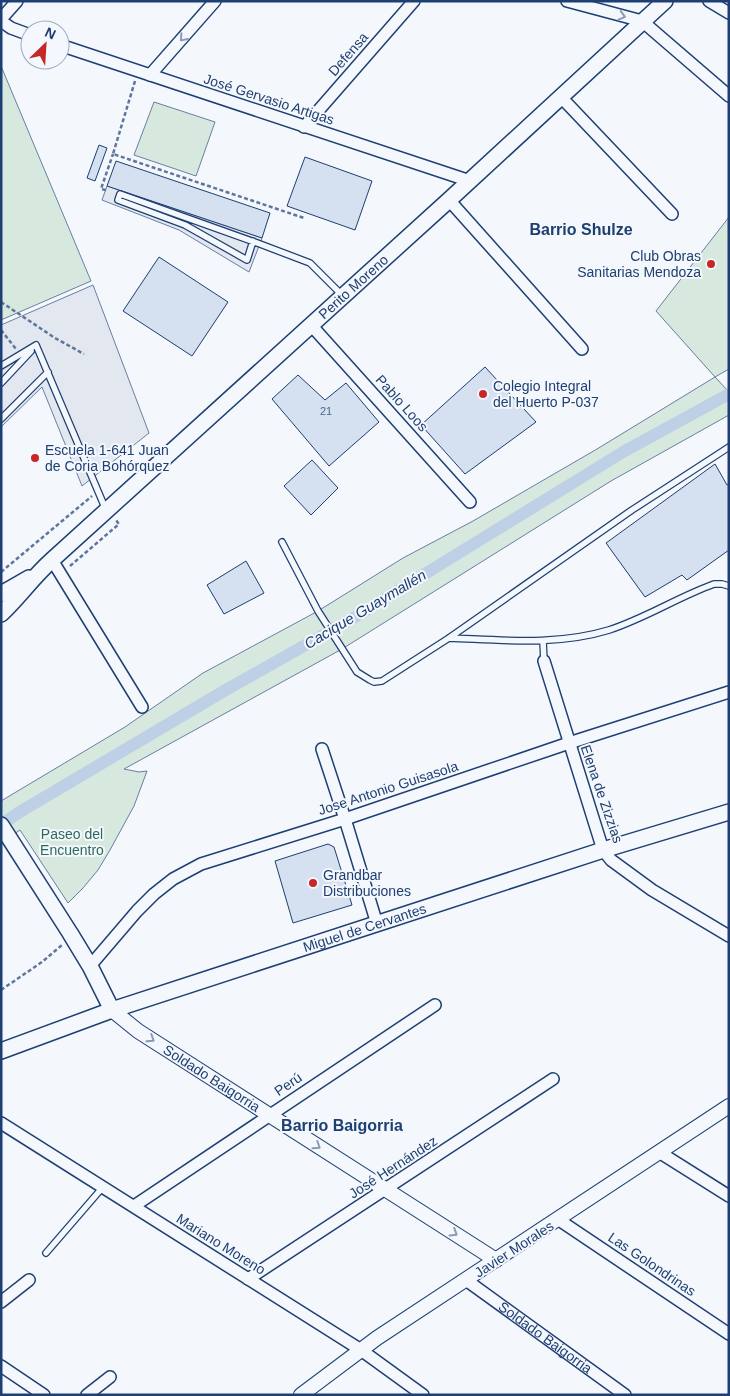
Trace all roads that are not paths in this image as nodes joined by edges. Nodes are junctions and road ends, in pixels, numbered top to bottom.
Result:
1 (17, 1) edge
2 (215, 1) edge
3 (414, 1) edge
4 (567, 1) edge
5 (665, 1) edge
6 (709, 1) edge
7 (729, 13) edge
8 (1, 20) edge
9 (642, 21) junction
10 (20, 31) edge
11 (70, 48) edge
12 (150, 75) junction
13 (729, 96) edge
14 (561, 97) junction
15 (304, 126) junction
16 (470, 181) junction
17 (449, 200) junction
18 (672, 214) dead end
19 (253, 241) junction
20 (343, 296) junction
21 (311, 325) junction
22 (36, 345) junction
23 (582, 349) dead end
24 (1, 366) edge
25 (48, 372) junction
26 (1, 382) edge
27 (1, 419) edge
28 (729, 447) edge
29 (470, 502) dead end
30 (106, 510) junction
31 (282, 542) dead end
32 (46, 565) junction
33 (729, 586) edge
34 (1, 594) edge
35 (1, 614) edge
36 (449, 638) junction
37 (543, 641) junction
38 (544, 661) joint
39 (729, 692) edge
40 (142, 706) dead end
41 (569, 743) junction
42 (322, 749) dead end
43 (729, 812) edge
44 (345, 819) junction
45 (5, 831) edge
46 (604, 850) junction
47 (377, 924) junction
48 (729, 936) edge
49 (90, 966) junction
50 (435, 1005) dead end
51 (112, 1010) junction
52 (1, 1051) edge
53 (553, 1079) dead end
54 (729, 1106) edge
55 (269, 1115) junction
56 (1, 1123) edge
57 (659, 1152) junction
58 (103, 1187) junction
59 (385, 1189) junction
60 (729, 1196) edge
61 (134, 1206) junction
62 (559, 1220) junction
63 (46, 1253) dead end
64 (496, 1260) junction
65 (248, 1279) junction
66 (29, 1280) dead end
67 (466, 1280) junction
68 (1, 1302) edge
69 (729, 1334) edge
70 (361, 1350) junction
71 (1, 1366) edge
72 (110, 1377) dead end
73 (44, 1395) edge
74 (87, 1395) edge
75 (301, 1395) edge
76 (423, 1395) edge
77 (624, 1395) edge

1 - 8 street
2 -> 12 street
3 - 15 street, Defensa
4 -> 9 street
5 - 9 main road, Perito Moreno
6 - 7 street
8 - 10 street
9 - 13 street
9 - 14 main road, Perito Moreno
11 - 12 street, José Gervasio Artigas
12 - 15 street, José Gervasio Artigas
14 - 16 main road, Perito Moreno
14 - 18 street
15 - 16 street, José Gervasio Artigas
16 - 17 main road, Perito Moreno
17 - 20 main road, Perito Moreno
17 - 23 street
19 - 19 lane
19 - 20 lane
20 - 21 main road, Perito Moreno
21 - 29 street, Pablo Loos
21 - 30 main road, Perito Moreno
22 - 24 lane
22 - 25 lane
22 - 26 lane
25 - 27 lane
25 - 30 lane
28 - 36 lane
30 - 32 main road, Perito Moreno
31 - 36 lane
32 - 34 main road, Perito Moreno
32 - 35 main road, Perito Moreno
32 - 40 street
33 - 37 lane
36 - 37 lane
37 - 38 lane
38 - 41 street, Elena de Zizzias
39 - 41 street, Jose Antonio Guisasola
41 - 44 street, Jose Antonio Guisasola
41 - 46 street, Elena de Zizzias
42 - 44 street
43 - 46 main road, Miguel de Cervantes
44 - 47 street
44 - 49 street, Jose Antonio Guisasola
45 - 49 main road, Soldado Baigorria
46 - 47 main road, Miguel de Cervantes
46 - 48 street, Elena de Zizzias
47 - 51 main road, Miguel de Cervantes
49 - 51 main road, Soldado Baigorria
50 - 55 street, Perú
51 - 52 main road, Miguel de Cervantes
51 -> 55 street, Soldado Baigorria
53 - 59 street, José Hernández
54 - 57 street, Javier Morales
55 -> 59 street, Soldado Baigorria
55 - 61 street, Perú
56 - 58 street, Mariano Moreno
57 - 60 street
57 - 62 street, Javier Morales
58 - 61 street, Mariano Moreno
58 - 63 lane
59 -> 64 street, Soldado Baigorria
59 - 65 street, José Hernández
61 - 65 street, Mariano Moreno
62 - 64 street, Javier Morales
62 - 69 street, Las Golondrinas
64 - 67 street, Javier Morales
65 - 70 street, Mariano Moreno
66 - 68 street
67 - 70 street, Javier Morales
67 - 77 street, Soldado Baigorria
70 - 75 street, Javier Morales
70 - 76 street, Mariano Moreno
71 - 73 street
72 - 74 street

